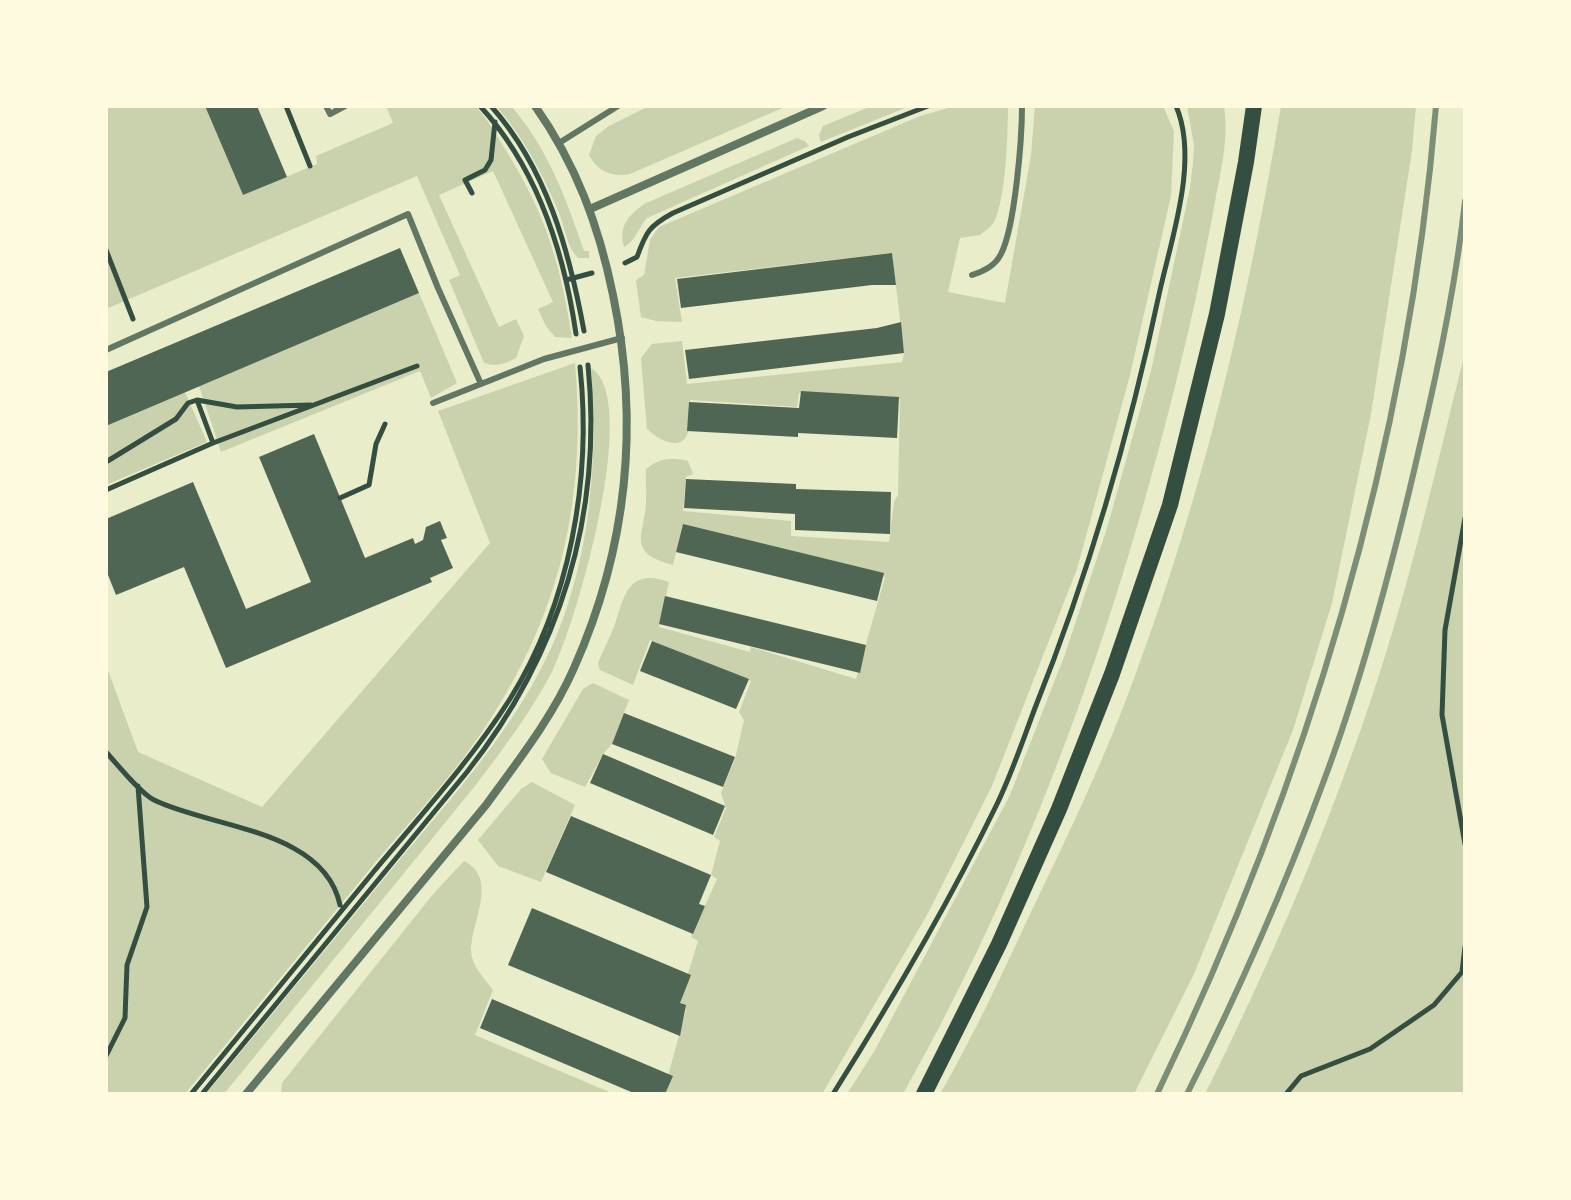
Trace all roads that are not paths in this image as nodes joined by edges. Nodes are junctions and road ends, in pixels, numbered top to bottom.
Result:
1 (326, 106) edge
2 (345, 106) edge
3 (535, 106) edge
4 (618, 106) edge
5 (823, 106) edge
6 (1022, 106) edge
7 (1254, 106) edge
8 (610, 109) edge
9 (559, 143) junction
10 (590, 209) junction
11 (972, 275) dead end
12 (622, 338) junction
13 (106, 350) edge
14 (481, 384) junction
15 (433, 403) dead end
16 (246, 1094) edge
17 (924, 1094) edge

1 - 2 lane
3 - 9 street
4 - 8 lane
5 - 10 street
6 - 11 lane
7 - 17 main road
8 - 9 lane
9 - 10 street
10 - 12 street
12 - 14 lane
12 - 16 street
13 - 14 lane
14 - 15 lane

